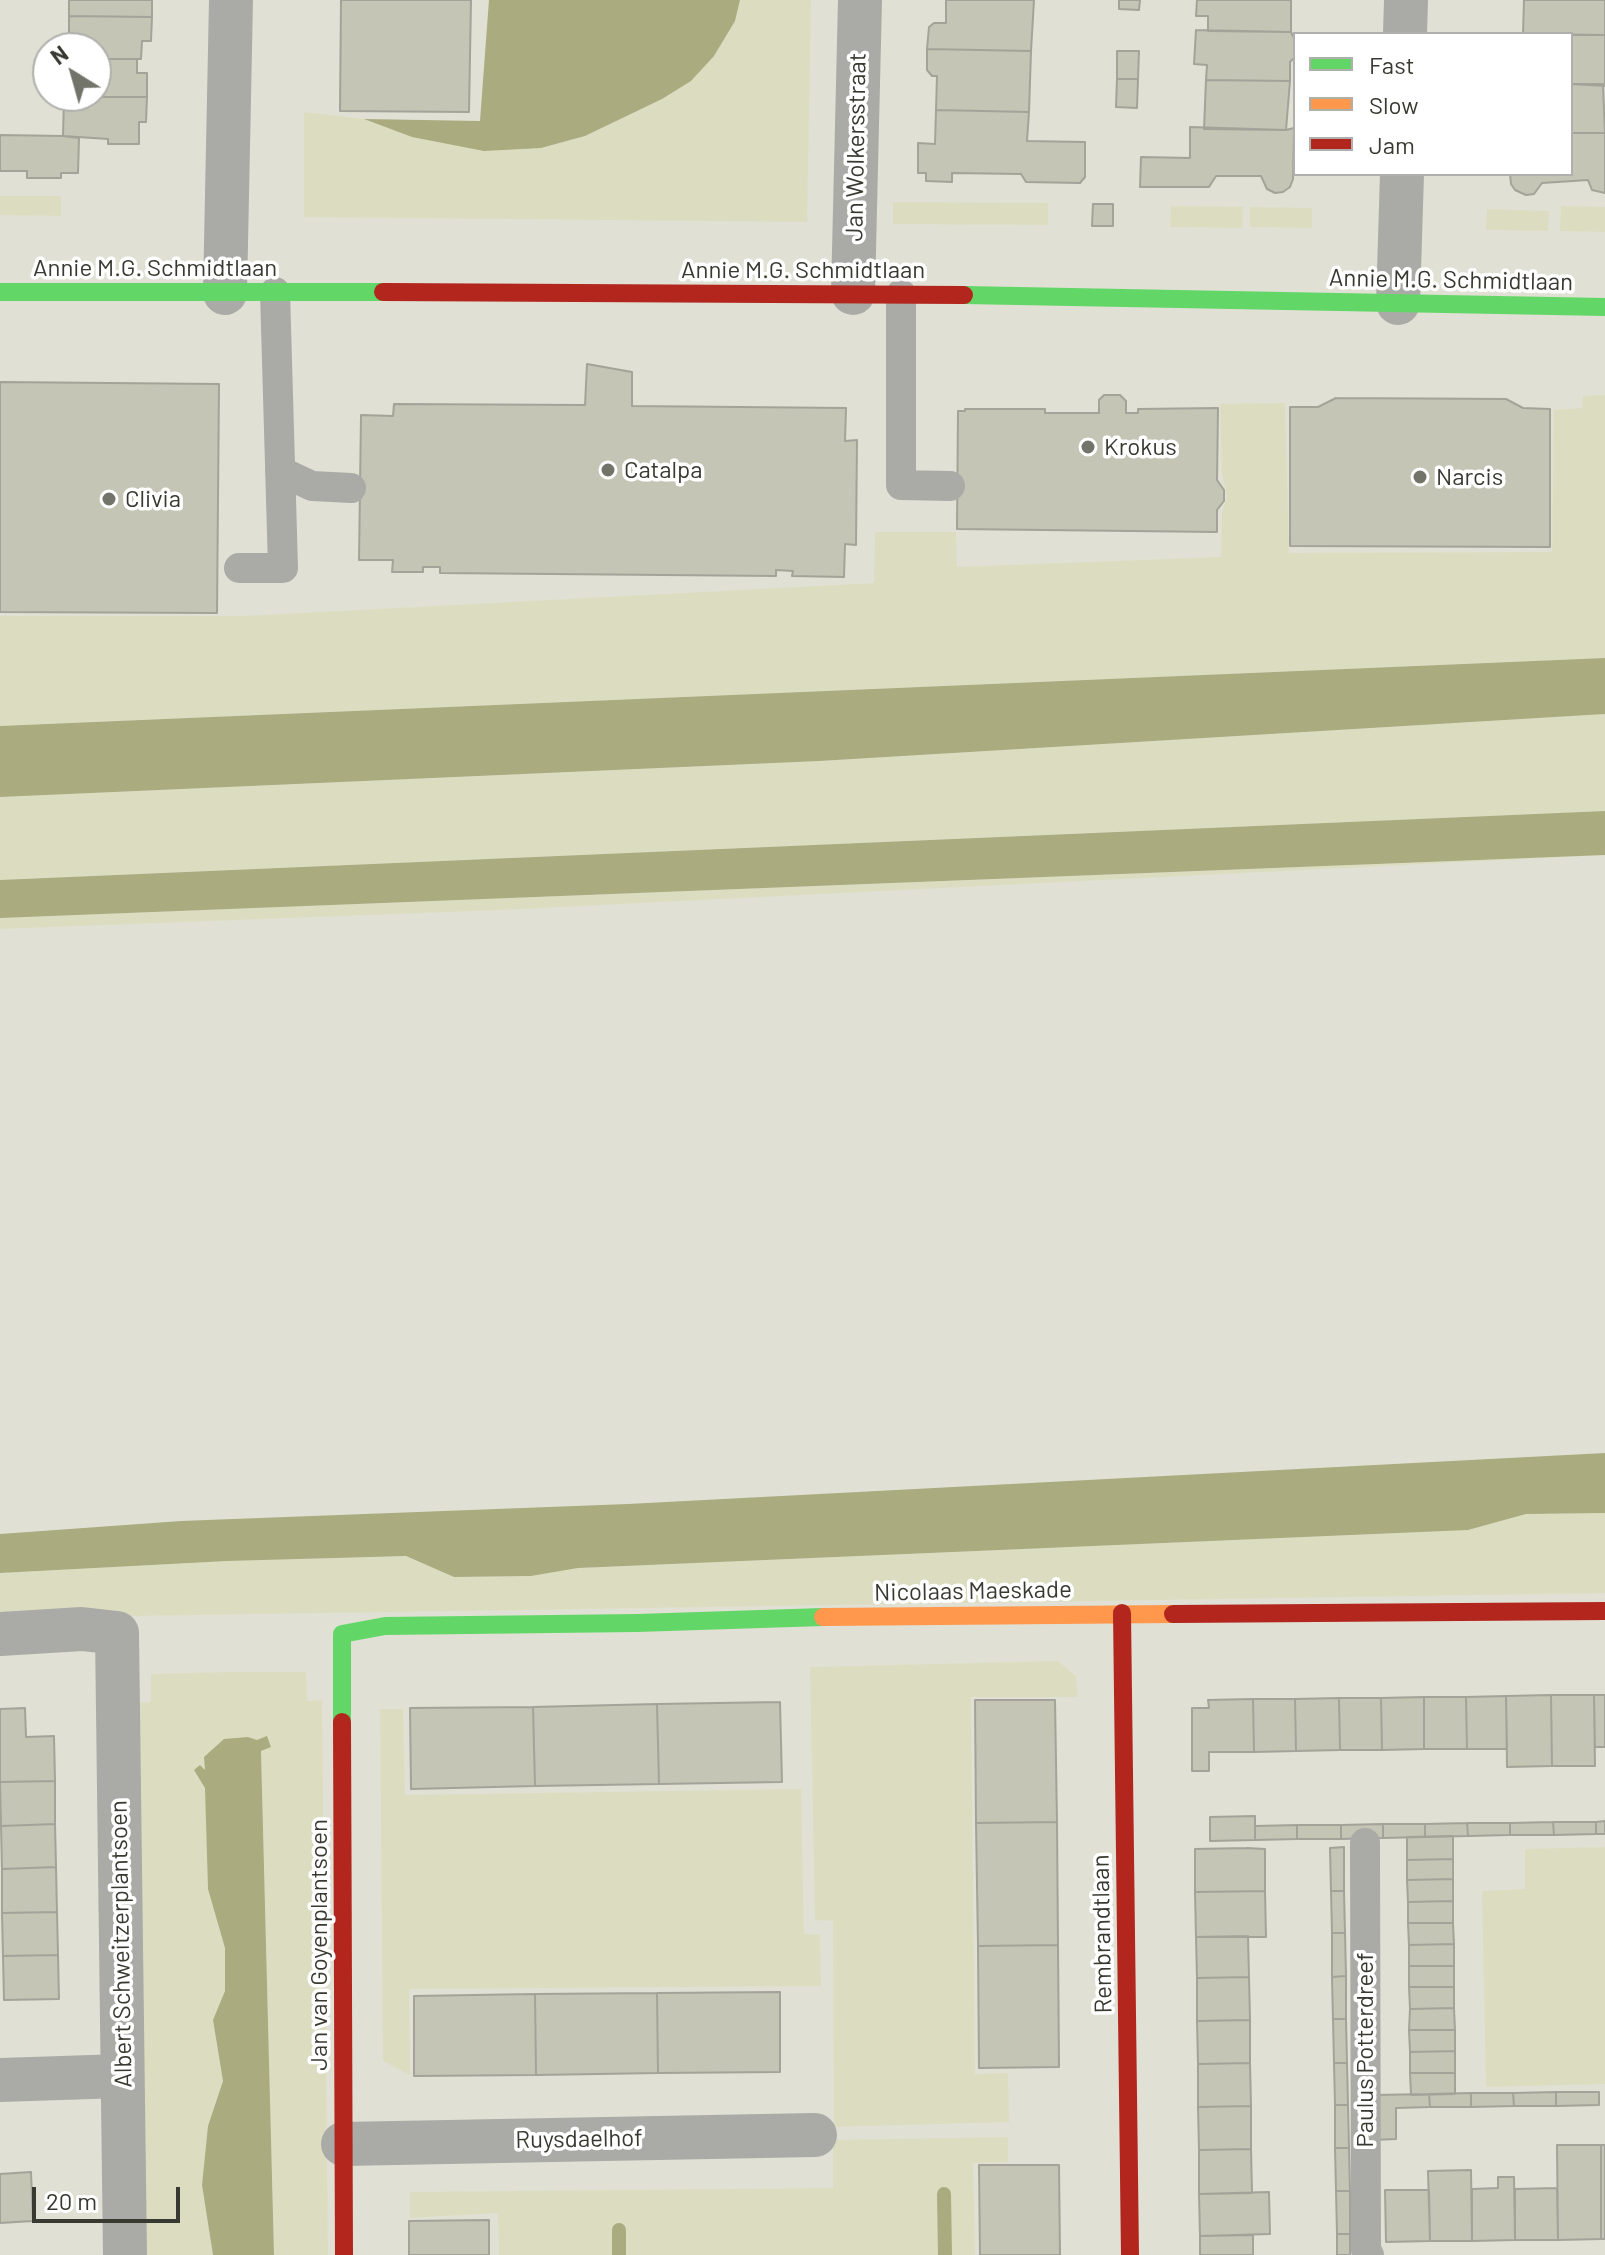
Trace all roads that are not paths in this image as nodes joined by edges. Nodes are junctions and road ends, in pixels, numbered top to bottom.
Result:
1 (231, 0) edge
2 (860, 0) edge
3 (1406, 0) edge
4 (1405, 32) edge
5 (1402, 176) edge
6 (0, 292) edge
7 (275, 292) junction
8 (225, 293) junction
9 (853, 293) junction
10 (901, 294) junction
11 (1398, 303) junction
12 (1605, 307) edge
13 (280, 471) junction
14 (950, 486) dead end
15 (351, 488) dead end
16 (239, 568) dead end
17 (1605, 1611) edge
18 (1122, 1613) junction
19 (0, 1634) edge
20 (342, 1634) joint
21 (1365, 1843) dead end
22 (122, 2076) junction
23 (0, 2080) edge
24 (815, 2135) dead end
25 (343, 2144) junction
26 (125, 2255) edge
27 (344, 2255) edge
28 (1130, 2255) edge
29 (1369, 2255) edge

1 - 8 street
2 - 9 street, Jan Wolkersstraat
3 - 4 street
5 - 11 street
6 - 8 street, Annie M.G. Schmidtlaan
7 - 8 street, Annie M.G. Schmidtlaan
7 - 9 street, Annie M.G. Schmidtlaan
7 - 13 lane
9 - 10 street, Annie M.G. Schmidtlaan
10 - 11 street, Annie M.G. Schmidtlaan
10 - 14 lane
11 - 12 street, Annie M.G. Schmidtlaan
13 - 15 lane
13 - 16 lane
17 - 18 street, Nicolaas Maeskade
18 - 20 street, Nicolaas Maeskade
18 - 28 street, Rembrandtlaan
19 - 22 street, Albert Schweitzerplantsoen
20 - 25 street, Jan van Goyenplantsoen
21 - 29 lane, Paulus Potterdreef
22 - 23 street
22 - 26 street, Albert Schweitzerplantsoen
24 - 25 street, Ruysdaelhof
25 - 27 street, Jan van Goyenplantsoen

